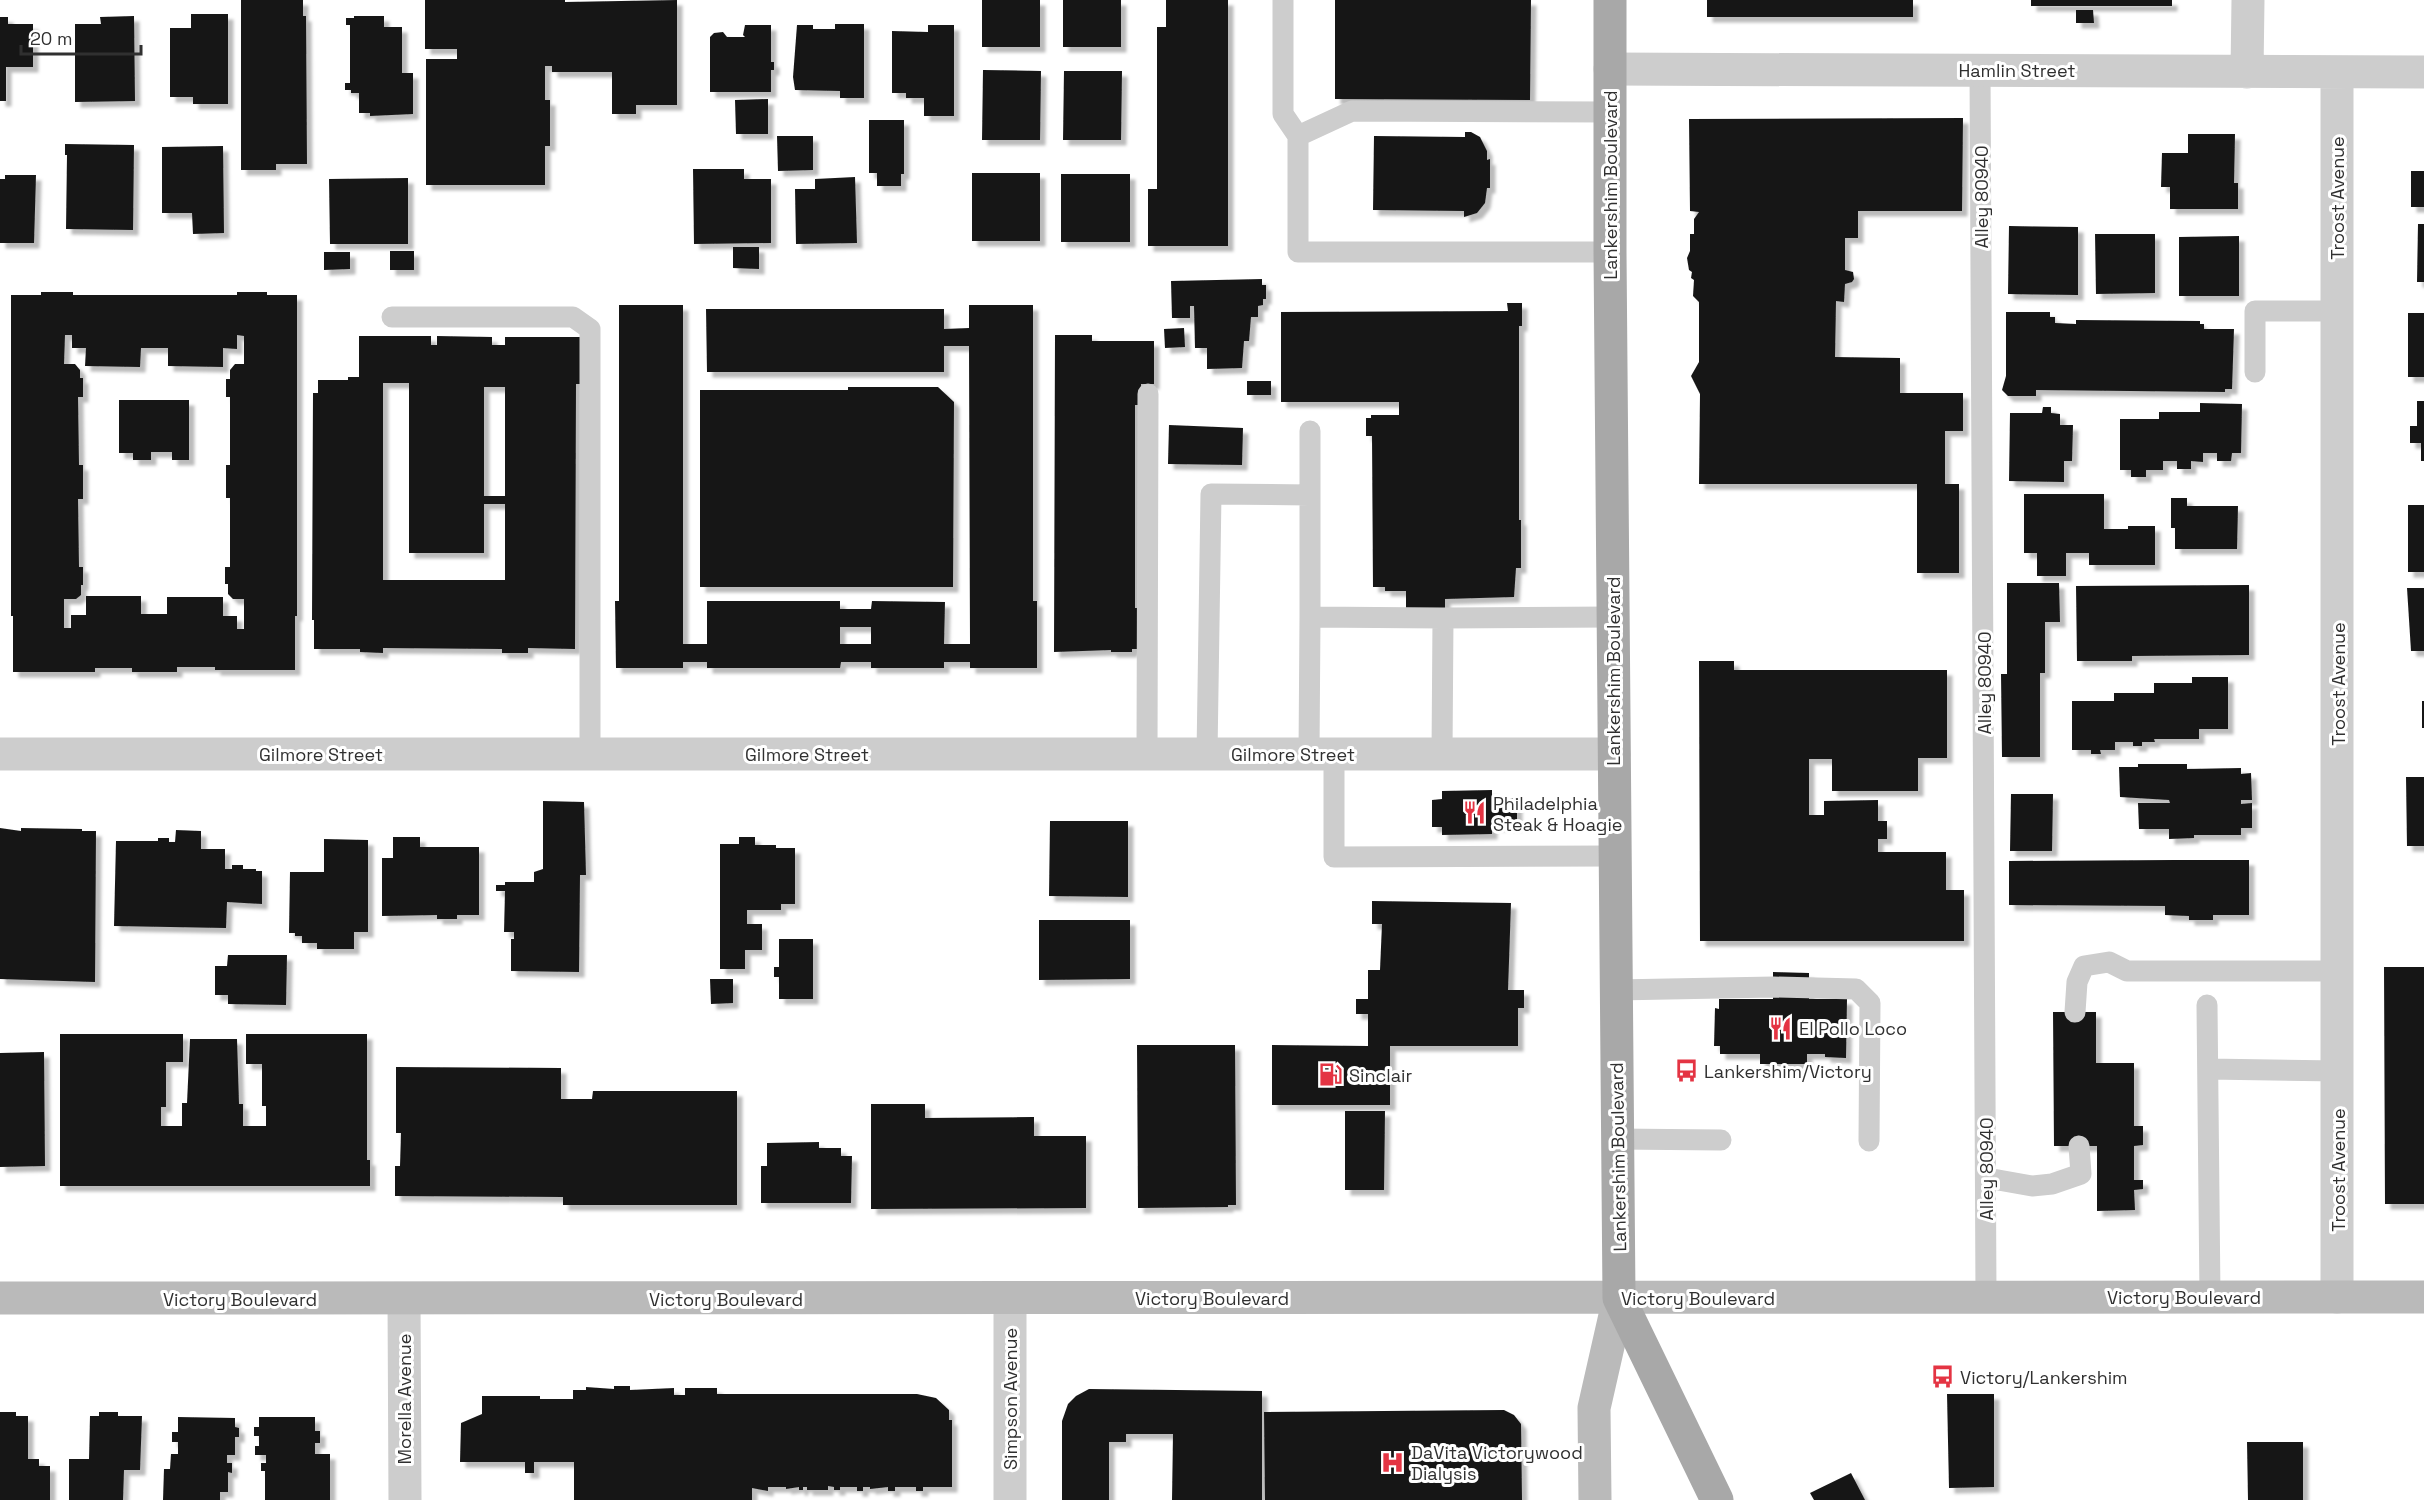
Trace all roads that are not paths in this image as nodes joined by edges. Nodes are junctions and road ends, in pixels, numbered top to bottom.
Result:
1 (1283, 0) edge
2 (1610, 0) edge
3 (2248, 0) edge
4 (1610, 69) junction
5 (1980, 70) junction
6 (2247, 72) junction
7 (2337, 72) junction
8 (2424, 72) edge
9 (1610, 112) junction
10 (1298, 136) junction
11 (1610, 252) junction
12 (2337, 311) junction
13 (392, 317) dead end
14 (2255, 372) dead end
15 (1148, 394) dead end
16 (1310, 431) dead end
17 (1310, 495) junction
18 (1310, 617) junction
19 (1612, 617) junction
20 (1443, 618) junction
21 (0, 754) edge
22 (590, 754) junction
23 (1147, 754) junction
24 (1207, 754) junction
25 (1321, 754) junction
26 (1442, 754) junction
27 (1614, 754) junction
28 (1615, 856) junction
29 (2338, 971) junction
30 (1616, 990) junction
31 (2207, 1005) dead end
32 (2075, 1012) dead end
33 (2208, 1070) junction
34 (2338, 1071) junction
35 (1617, 1139) junction
36 (1720, 1140) dead end
37 (1869, 1141) dead end
38 (2079, 1146) dead end
39 (1987, 1178) junction
40 (1986, 1297) junction
41 (2210, 1297) junction
42 (2337, 1297) junction
43 (2424, 1297) edge
44 (0, 1298) edge
45 (1619, 1298) junction
46 (404, 1299) junction
47 (1010, 1299) junction
48 (405, 1500) edge
49 (1010, 1500) edge
50 (1595, 1500) edge
51 (1717, 1500) edge

1 - 10 lane
2 - 4 main road, Lankershim Boulevard
3 - 6 street
4 - 5 street, Hamlin Street
4 - 9 main road, Lankershim Boulevard
5 - 6 street, Hamlin Street
5 - 39 lane, Alley 80940
6 - 7 street, Hamlin Street
7 - 8 street, Hamlin Street
7 - 12 street, Troost Avenue
9 - 10 lane
9 - 11 main road, Lankershim Boulevard
10 - 11 lane
11 - 19 main road, Lankershim Boulevard
12 - 14 lane
12 - 29 street, Troost Avenue
13 - 22 lane
15 - 23 lane
16 - 17 lane
17 - 18 lane
17 - 24 lane
18 - 20 lane
18 - 25 lane
19 - 20 lane
19 - 27 main road, Lankershim Boulevard
20 - 26 lane
21 - 22 street, Gilmore Street
22 - 23 street, Gilmore Street
23 - 24 street, Gilmore Street
24 - 25 street, Gilmore Street
25 - 26 street, Gilmore Street
25 - 28 lane
26 - 27 street, Gilmore Street
27 - 28 main road, Lankershim Boulevard
28 - 30 main road, Lankershim Boulevard
29 - 32 lane
29 - 34 street, Troost Avenue
30 - 35 main road, Lankershim Boulevard
30 - 37 lane
31 - 33 lane
33 - 34 lane
33 - 41 lane
34 - 42 street, Troost Avenue
35 - 36 lane
35 - 45 main road, Lankershim Boulevard
38 - 39 lane
39 - 40 lane, Alley 80940
40 - 41 main road, Victory Boulevard
40 - 45 main road, Victory Boulevard
41 - 42 main road, Victory Boulevard
42 - 43 main road, Victory Boulevard
44 - 46 main road, Victory Boulevard
45 - 47 main road, Victory Boulevard
45 - 50 main road
45 - 51 main road, Lankershim Boulevard
46 - 47 main road, Victory Boulevard
46 - 48 street, Morella Avenue
47 - 49 street, Simpson Avenue

